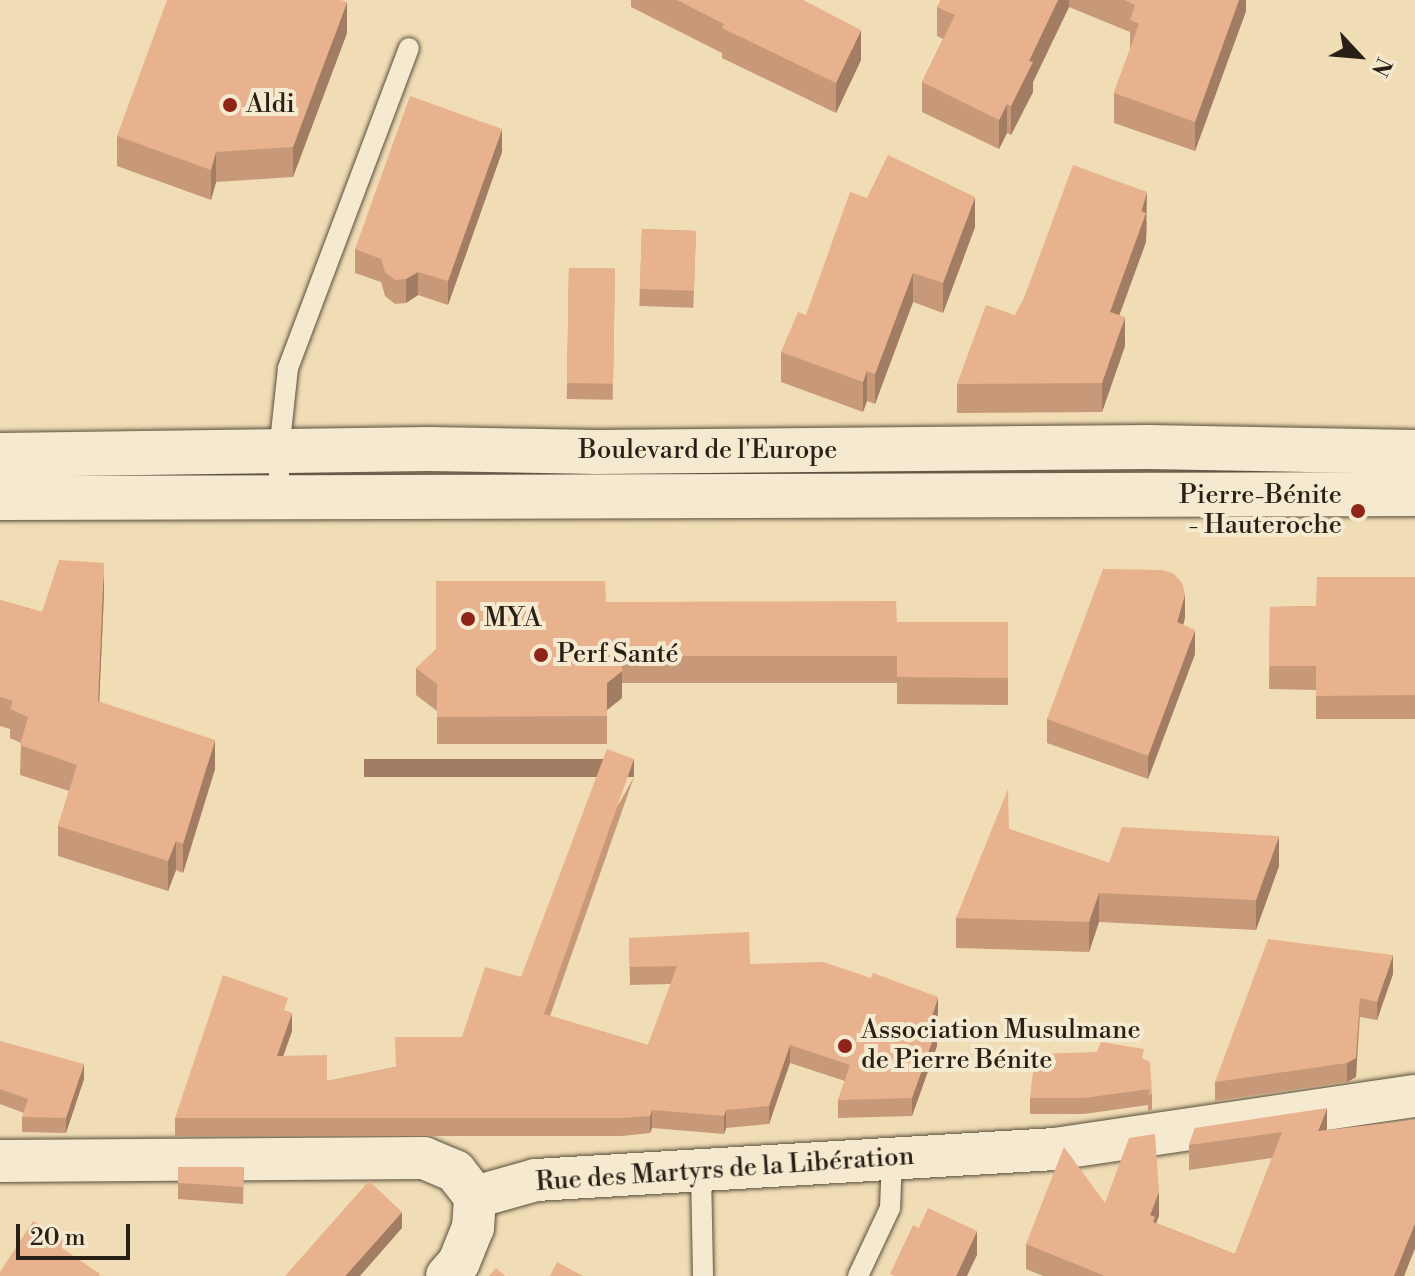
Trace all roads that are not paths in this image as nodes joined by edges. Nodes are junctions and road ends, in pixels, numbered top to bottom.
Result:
1 (409, 48) dead end
2 (279, 451) junction
3 (1415, 452) edge
4 (0, 455) edge
5 (1415, 494) edge
6 (279, 497) junction
7 (0, 498) edge
8 (1415, 1096) edge
9 (892, 1159) junction
10 (0, 1161) edge
11 (701, 1170) junction
12 (475, 1197) junction
13 (447, 1276) edge
14 (703, 1276) edge
15 (858, 1276) edge

1 - 2 lane
2 - 3 main road, Boulevard de l'Europe
2 - 4 main road, Boulevard de l'Europe
2 - 6 lane
5 - 6 main road, Boulevard de l'Europe
6 - 7 main road, Boulevard de l'Europe
8 - 9 street, Rue des Martyrs de la Libération
9 - 11 street, Rue des Martyrs de la Libération
9 - 15 lane
10 - 12 street
11 - 12 street, Rue des Martyrs de la Libération
11 - 14 lane
12 - 13 street

